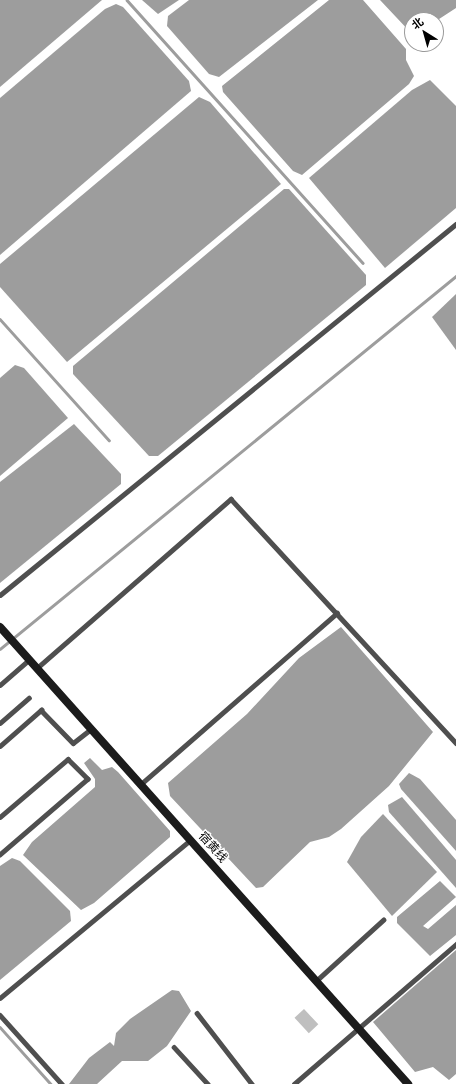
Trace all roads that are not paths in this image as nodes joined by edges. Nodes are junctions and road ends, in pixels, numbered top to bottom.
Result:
1 (456, 224) edge
2 (0, 595) edge
3 (336, 613) junction
4 (0, 627) edge
5 (27, 657) junction
6 (37, 668) junction
7 (0, 685) edge
8 (29, 698) dead end
9 (0, 723) edge
10 (91, 729) junction
11 (456, 743) edge
12 (0, 746) edge
13 (141, 784) junction
14 (0, 818) edge
15 (190, 840) junction
16 (0, 855) edge
17 (383, 920) dead end
18 (456, 944) edge
19 (316, 981) junction
20 (0, 998) edge
21 (197, 1013) dead end
22 (0, 1015) edge
23 (358, 1028) junction
24 (174, 1047) dead end
25 (62, 1084) edge
26 (208, 1084) edge
27 (252, 1084) edge
28 (294, 1084) edge
29 (408, 1084) edge

1 - 2 lane
3 - 6 lane
3 - 11 lane
3 - 13 lane
4 - 5 main road, 宿黄线
5 - 6 main road, 宿黄线
5 - 7 lane
6 - 10 main road, 宿黄线
8 - 9 lane
10 - 12 lane
10 - 13 main road, 宿黄线
13 - 15 main road, 宿黄线
14 - 16 lane
15 - 19 main road, 宿黄线
15 - 20 lane
17 - 19 lane
18 - 23 lane
19 - 23 main road, 宿黄线
21 - 27 lane
22 - 25 lane
23 - 28 lane
23 - 29 main road, 宿黄线
24 - 26 lane

